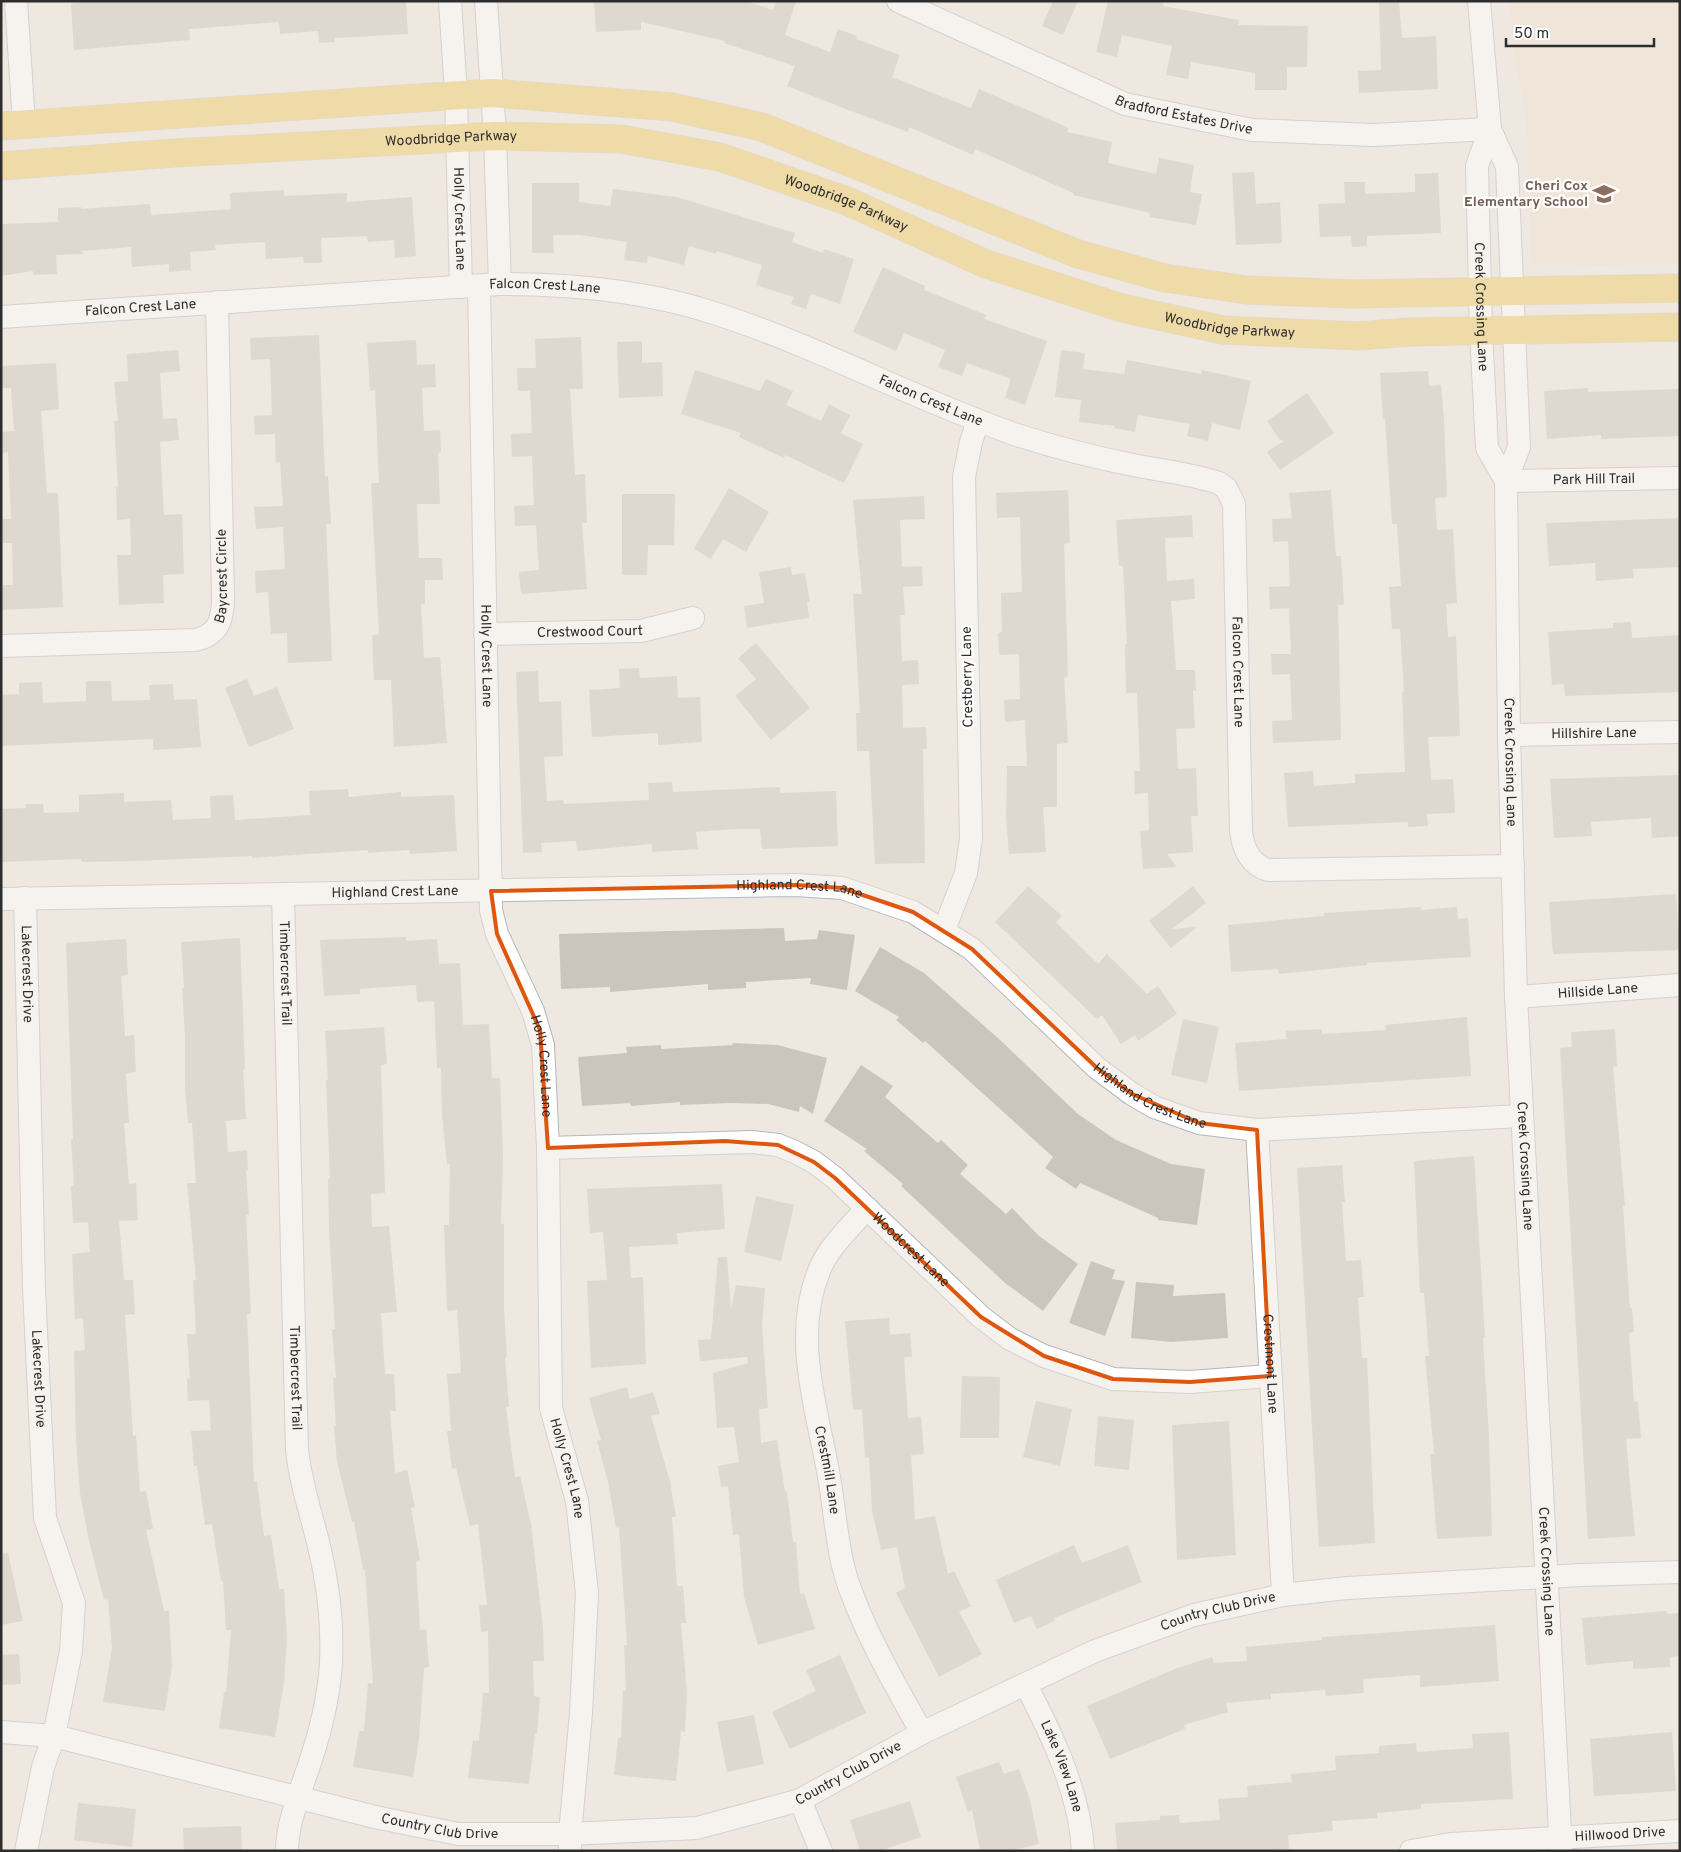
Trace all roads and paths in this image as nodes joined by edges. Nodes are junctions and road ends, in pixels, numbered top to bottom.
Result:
1 (16, 1) edge
2 (450, 1) edge
3 (486, 1) edge
4 (898, 1) edge
5 (1479, 1) edge
6 (492, 93) junction
7 (456, 94) junction
8 (13, 124) edge
9 (1490, 129) junction
10 (495, 136) junction
11 (456, 138) junction
12 (1, 166) edge
13 (480, 286) junction
14 (1680, 288) edge
15 (1480, 292) junction
16 (1513, 292) junction
17 (217, 302) junction
18 (1, 317) edge
19 (1680, 327) edge
20 (1514, 330) junction
21 (1481, 331) junction
22 (978, 421) junction
23 (1680, 478) edge
24 (1506, 482) junction
25 (693, 618) dead end
26 (485, 634) junction
27 (1, 646) edge
28 (1680, 732) edge
29 (1509, 735) junction
30 (1513, 866) junction
31 (491, 891) junction
32 (284, 894) junction
33 (1, 898) edge
34 (25, 898) junction
35 (944, 930) junction
36 (1680, 985) edge
37 (1516, 997) junction
38 (1520, 1116) junction
39 (1257, 1130) junction
40 (548, 1148) junction
41 (867, 1208) junction
42 (1270, 1376) junction
43 (1680, 1572) edge
44 (1546, 1578) junction
45 (1283, 1596) junction
46 (1026, 1685) junction
47 (1, 1732) edge
48 (922, 1733) junction
49 (54, 1736) junction
50 (298, 1797) junction
51 (800, 1800) junction
52 (1680, 1831) edge
53 (570, 1842) edge
54 (1560, 1845) edge
55 (26, 1851) edge
56 (287, 1851) edge
57 (821, 1851) edge
58 (1084, 1851) edge
59 (1411, 1851) edge

1 - 8 street
2 - 7 street, Holly Crest Lane
3 - 6 street, Holly Crest Lane
4 - 9 street, Bradford Estates Drive
5 - 9 street, Creek Crossing Lane
6 - 7 main road
6 - 10 street, Holly Crest Lane
6 - 15 main road
7 - 8 main road
7 - 11 street, Holly Crest Lane
9 - 15 street, Creek Crossing Lane
9 - 16 street, Creek Crossing Lane
10 - 11 main road, Woodbridge Parkway
10 - 13 street, Holly Crest Lane
10 - 21 main road, Woodbridge Parkway
11 - 12 main road, Woodbridge Parkway
11 - 13 street, Holly Crest Lane
13 - 17 street, Falcon Crest Lane
13 - 22 street, Falcon Crest Lane
13 - 26 street, Holly Crest Lane
14 - 16 main road
15 - 16 main road
15 - 21 street, Creek Crossing Lane
16 - 20 street, Creek Crossing Lane
17 - 18 street, Falcon Crest Lane
17 - 27 street, Baycrest Circle
19 - 20 main road, Woodbridge Parkway
20 - 21 main road, Woodbridge Parkway
20 - 24 street, Creek Crossing Lane
21 - 24 street, Creek Crossing Lane
22 - 30 street, Falcon Crest Lane
22 - 35 street, Crestberry Lane
23 - 24 street, Park Hill Trail
24 - 29 street, Creek Crossing Lane
25 - 26 street, Crestwood Court
26 - 31 street, Holly Crest Lane
28 - 29 street, Hillshire Lane
29 - 30 street, Creek Crossing Lane
30 - 37 street, Creek Crossing Lane
31 - 32 street, Highland Crest Lane
31 - 35 street, Highland Crest Lane
31 - 40 street, Holly Crest Lane
32 - 34 street, Highland Crest Lane
32 - 50 street, Timbercrest Trail
33 - 34 street, Highland Crest Lane
34 - 49 street, Lakecrest Drive
35 - 39 street, Highland Crest Lane
36 - 37 street, Hillside Lane
37 - 38 street, Creek Crossing Lane
38 - 39 street, Highland Crest Lane
38 - 44 street, Creek Crossing Lane
39 - 42 street, Crestmont Lane
40 - 41 street, Woodcrest Lane
40 - 53 street, Holly Crest Lane
41 - 42 street, Woodcrest Lane
41 - 48 street, Crestmill Lane
42 - 45 street, Crestmont Lane
43 - 44 street, Country Club Drive
44 - 45 street, Country Club Drive
44 - 54 street, Creek Crossing Lane
45 - 46 street, Country Club Drive
46 - 48 street, Country Club Drive
46 - 58 street, Lake View Lane
47 - 49 street, Country Club Drive
48 - 51 street, Country Club Drive
49 - 50 street, Country Club Drive
49 - 55 street, Lakecrest Drive
50 - 53 street, Country Club Drive
50 - 56 street, Timbercrest Trail
51 - 53 street, Country Club Drive
51 - 57 street
52 - 54 street, Hillwood Drive
54 - 59 street, Hillwood Drive

